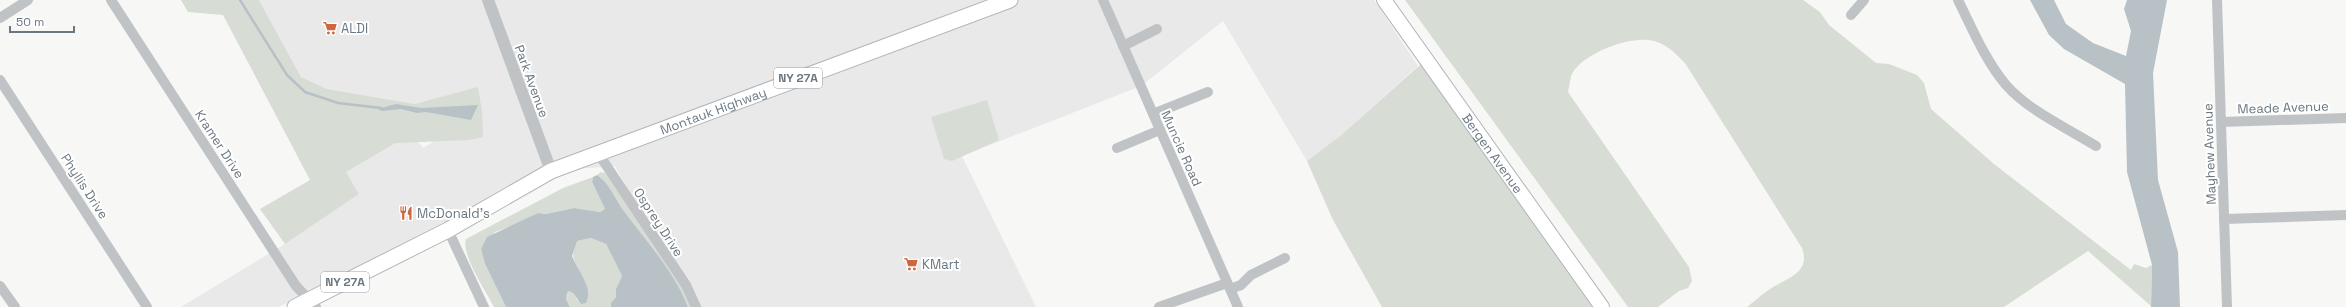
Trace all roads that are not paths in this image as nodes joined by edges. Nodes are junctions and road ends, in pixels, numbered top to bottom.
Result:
1 (28, 0) edge
2 (111, 0) edge
3 (488, 0) edge
4 (1010, 0) edge
5 (1103, 0) edge
6 (1384, 0) edge
7 (1864, 0) edge
8 (1958, 0) edge
9 (2217, 0) edge
10 (1851, 15) dead end
11 (0, 18) edge
12 (1156, 29) dead end
13 (1123, 46) junction
14 (0, 80) edge
15 (1208, 92) dead end
16 (1153, 114) junction
17 (2346, 118) edge
18 (2221, 122) junction
19 (1160, 130) junction
20 (2096, 146) dead end
21 (1117, 148) dead end
22 (598, 153) junction
23 (551, 172) junction
24 (2346, 215) edge
25 (2224, 219) junction
26 (448, 230) junction
27 (1286, 258) dead end
28 (0, 286) edge
29 (1229, 286) junction
30 (313, 303) edge
31 (15, 307) edge
32 (147, 307) edge
33 (295, 307) edge
34 (484, 307) edge
35 (696, 307) edge
36 (1159, 307) edge
37 (1238, 307) edge
38 (1602, 307) edge
39 (2227, 307) edge

1 - 11 street
2 - 30 street, Kramer Drive
3 - 23 street, Park Avenue
4 - 22 main road, Montauk Highway / NY 27A
5 - 13 street, Muncie Road
6 - 38 main road, Bergen Avenue
7 - 10 street
8 - 20 street
9 - 18 street, Mayhew Avenue
12 - 13 street
13 - 16 street, Muncie Road
14 - 32 street, Phyllis Drive
15 - 16 street
16 - 19 street, Muncie Road
17 - 18 street, Meade Avenue
18 - 25 street, Mayhew Avenue
19 - 21 street
19 - 29 street, Muncie Road
22 - 23 main road, Montauk Highway / NY 27A
22 - 35 street, Osprey Drive
23 - 26 main road, NY 27A
24 - 25 street
25 - 39 street, Mayhew Avenue
26 - 30 main road, NY 27A
26 - 34 street
27 - 29 street
28 - 31 street
29 - 36 street
29 - 37 street, Muncie Road
30 - 33 main road, NY 27A

